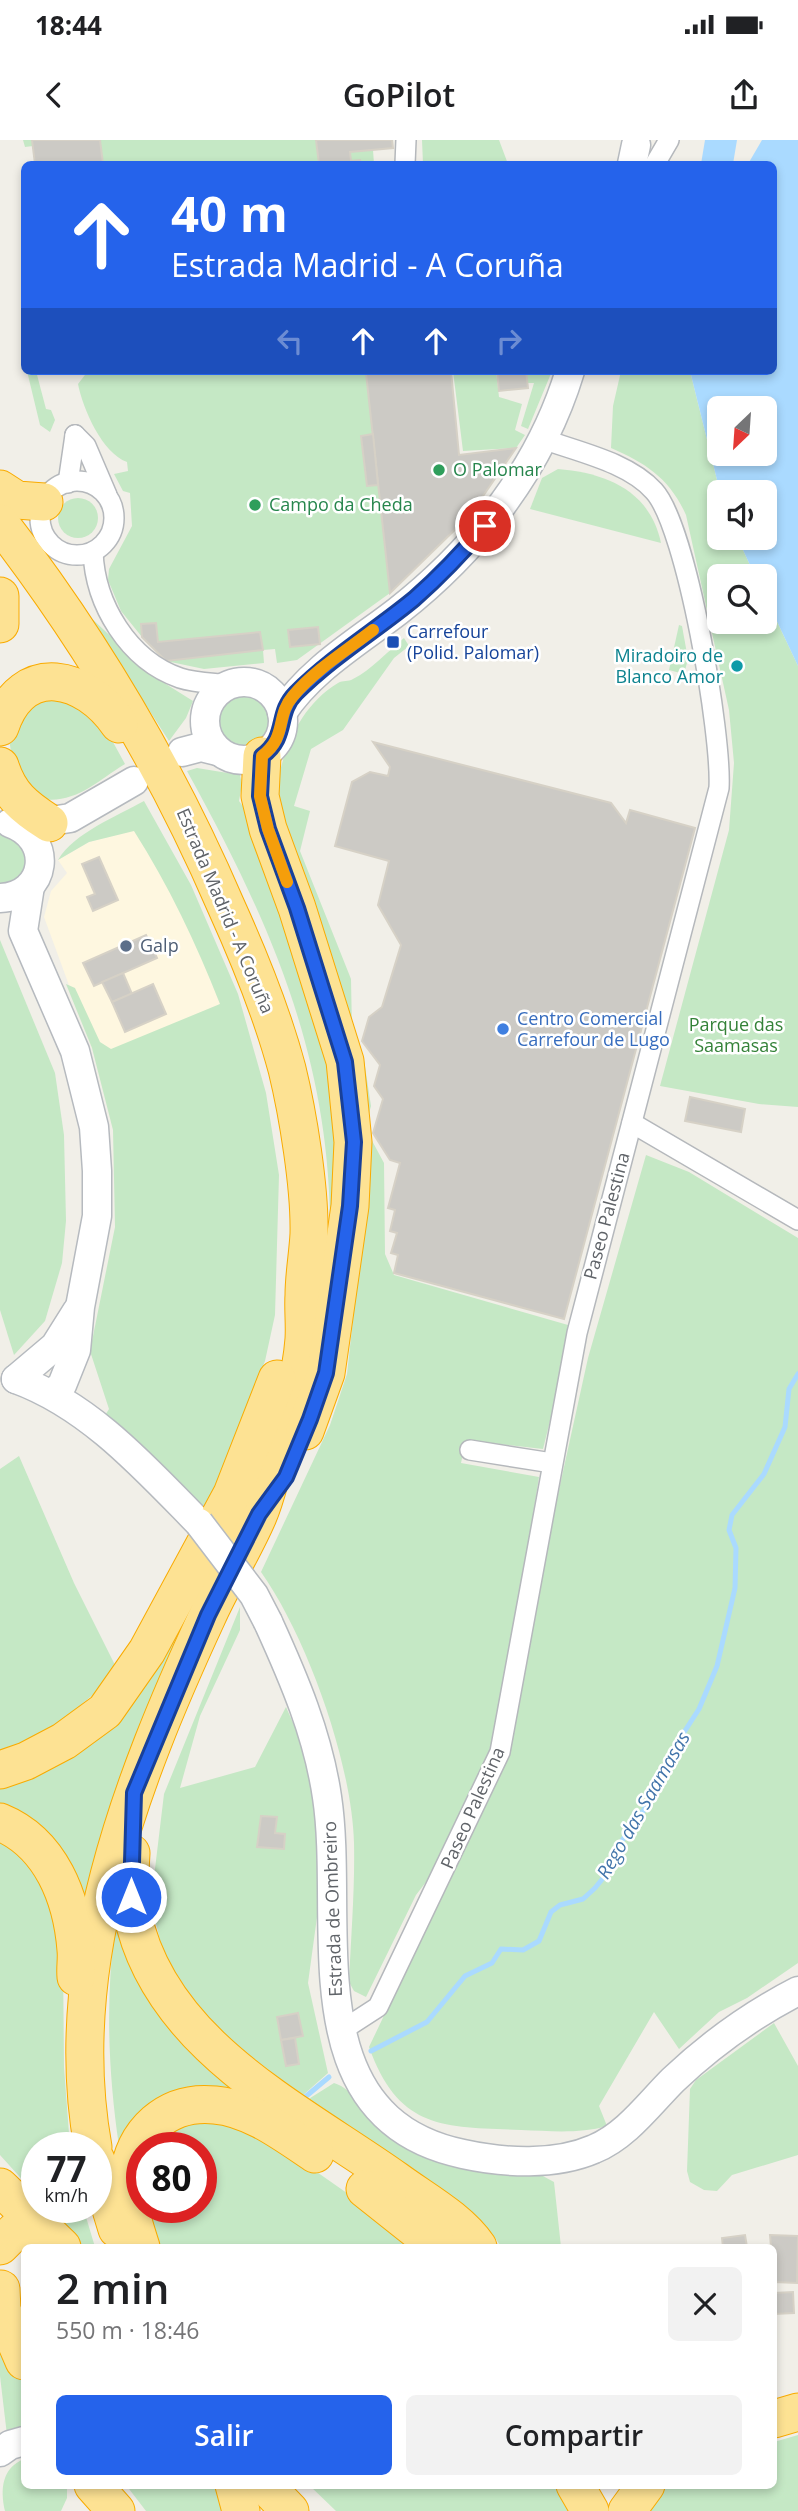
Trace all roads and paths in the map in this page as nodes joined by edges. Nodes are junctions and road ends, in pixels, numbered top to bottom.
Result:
1 (405, 140) edge
2 (669, 140) edge
3 (639, 151) edge
4 (405, 161) edge
5 (569, 375) edge
6 (543, 439) junction
7 (0, 489) edge
8 (56, 492) junction
9 (108, 499) junction
10 (0, 523) edge
11 (93, 552) junction
12 (0, 596) edge
13 (0, 624) edge
14 (317, 672) junction
15 (229, 685) junction
16 (261, 686) junction
17 (282, 713) junction
18 (204, 717) junction
19 (0, 727) edge
20 (217, 751) junction
21 (262, 756) junction
22 (0, 766) edge
23 (168, 766) junction
24 (36, 829) edge
25 (30, 886) junction
26 (0, 898) edge
27 (0, 908) edge
28 (23, 931) junction
29 (632, 1123) junction
30 (798, 1220) edge
31 (304, 1291) junction
32 (66, 1348) junction
33 (8, 1377) edge
34 (50, 1391) junction
35 (86, 1417) junction
36 (470, 1450) dead end
37 (552, 1463) junction
38 (259, 1514) junction
39 (0, 1770) edge
40 (134, 1793) junction
41 (0, 1822) edge
42 (798, 1991) edge
43 (84, 2011) junction
44 (341, 2031) junction
45 (91, 2132) edge
46 (0, 2187) edge
47 (112, 2212) edge
48 (50, 2236) edge
49 (122, 2244) edge
50 (140, 2244) edge
51 (434, 2244) edge
52 (475, 2244) edge
53 (0, 2246) edge
54 (1, 2286) edge
55 (21, 2328) edge
56 (21, 2354) edge
57 (798, 2412) edge
58 (777, 2418) edge
59 (21, 2442) edge
60 (0, 2452) edge
61 (88, 2489) edge
62 (97, 2489) edge
63 (119, 2489) edge
64 (235, 2489) edge
65 (269, 2489) edge
66 (577, 2489) edge
67 (643, 2489) edge
68 (86, 2511) edge
69 (116, 2511) edge
70 (135, 2511) edge
71 (241, 2511) edge
72 (290, 2511) edge
73 (590, 2511) edge
74 (627, 2511) edge

1 - 4 street
2 - 3 street
5 - 6 street
6 - 14 street
6 - 29 street, Paseo Palestina
7 - 8 highway
8 - 9 street
8 - 9 street
8 - 11 street
9 - 11 street
10 - 23 highway, Estrada Madrid - A Coruña
11 - 15 street
12 - 13 highway
14 - 16 street
14 - 17 street
15 - 16 street
15 - 18 street
16 - 17 street
17 - 21 street
18 - 20 street
18 - 23 street
19 - 23 highway
20 - 21 street
20 - 23 street
21 - 38 highway
22 - 24 highway
23 - 24 street
23 - 31 highway, Estrada Madrid - A Coruña
24 - 25 street
25 - 26 street
25 - 28 street
27 - 28 street
28 - 32 street
29 - 30 street
29 - 37 street, Paseo Palestina
31 - 38 highway, Estrada Madrid - A Coruña
31 - 39 highway
32 - 33 street
32 - 34 street
32 - 35 street
33 - 34 street, Estrada de Ombreiro
34 - 35 street, Estrada de Ombreiro
35 - 44 street, Estrada de Ombreiro, bridge
36 - 37 street
37 - 44 street, Paseo Palestina
38 - 40 highway, Estrada Madrid - A Coruña
40 - 43 highway, Estrada Madrid - A Coruña
40 - 52 highway
41 - 43 highway
42 - 44 street, Estrada de Ombreiro
43 - 45 highway, Estrada Madrid - A Coruña
46 - 48 highway
47 - 49 highway
48 - 53 highway
50 - 51 highway
54 - 55 highway
54 - 56 highway
57 - 58 highway
59 - 60 street
61 - 68 street
62 - 69 highway
63 - 70 highway
64 - 71 highway
65 - 72 highway
66 - 73 highway
67 - 74 highway

